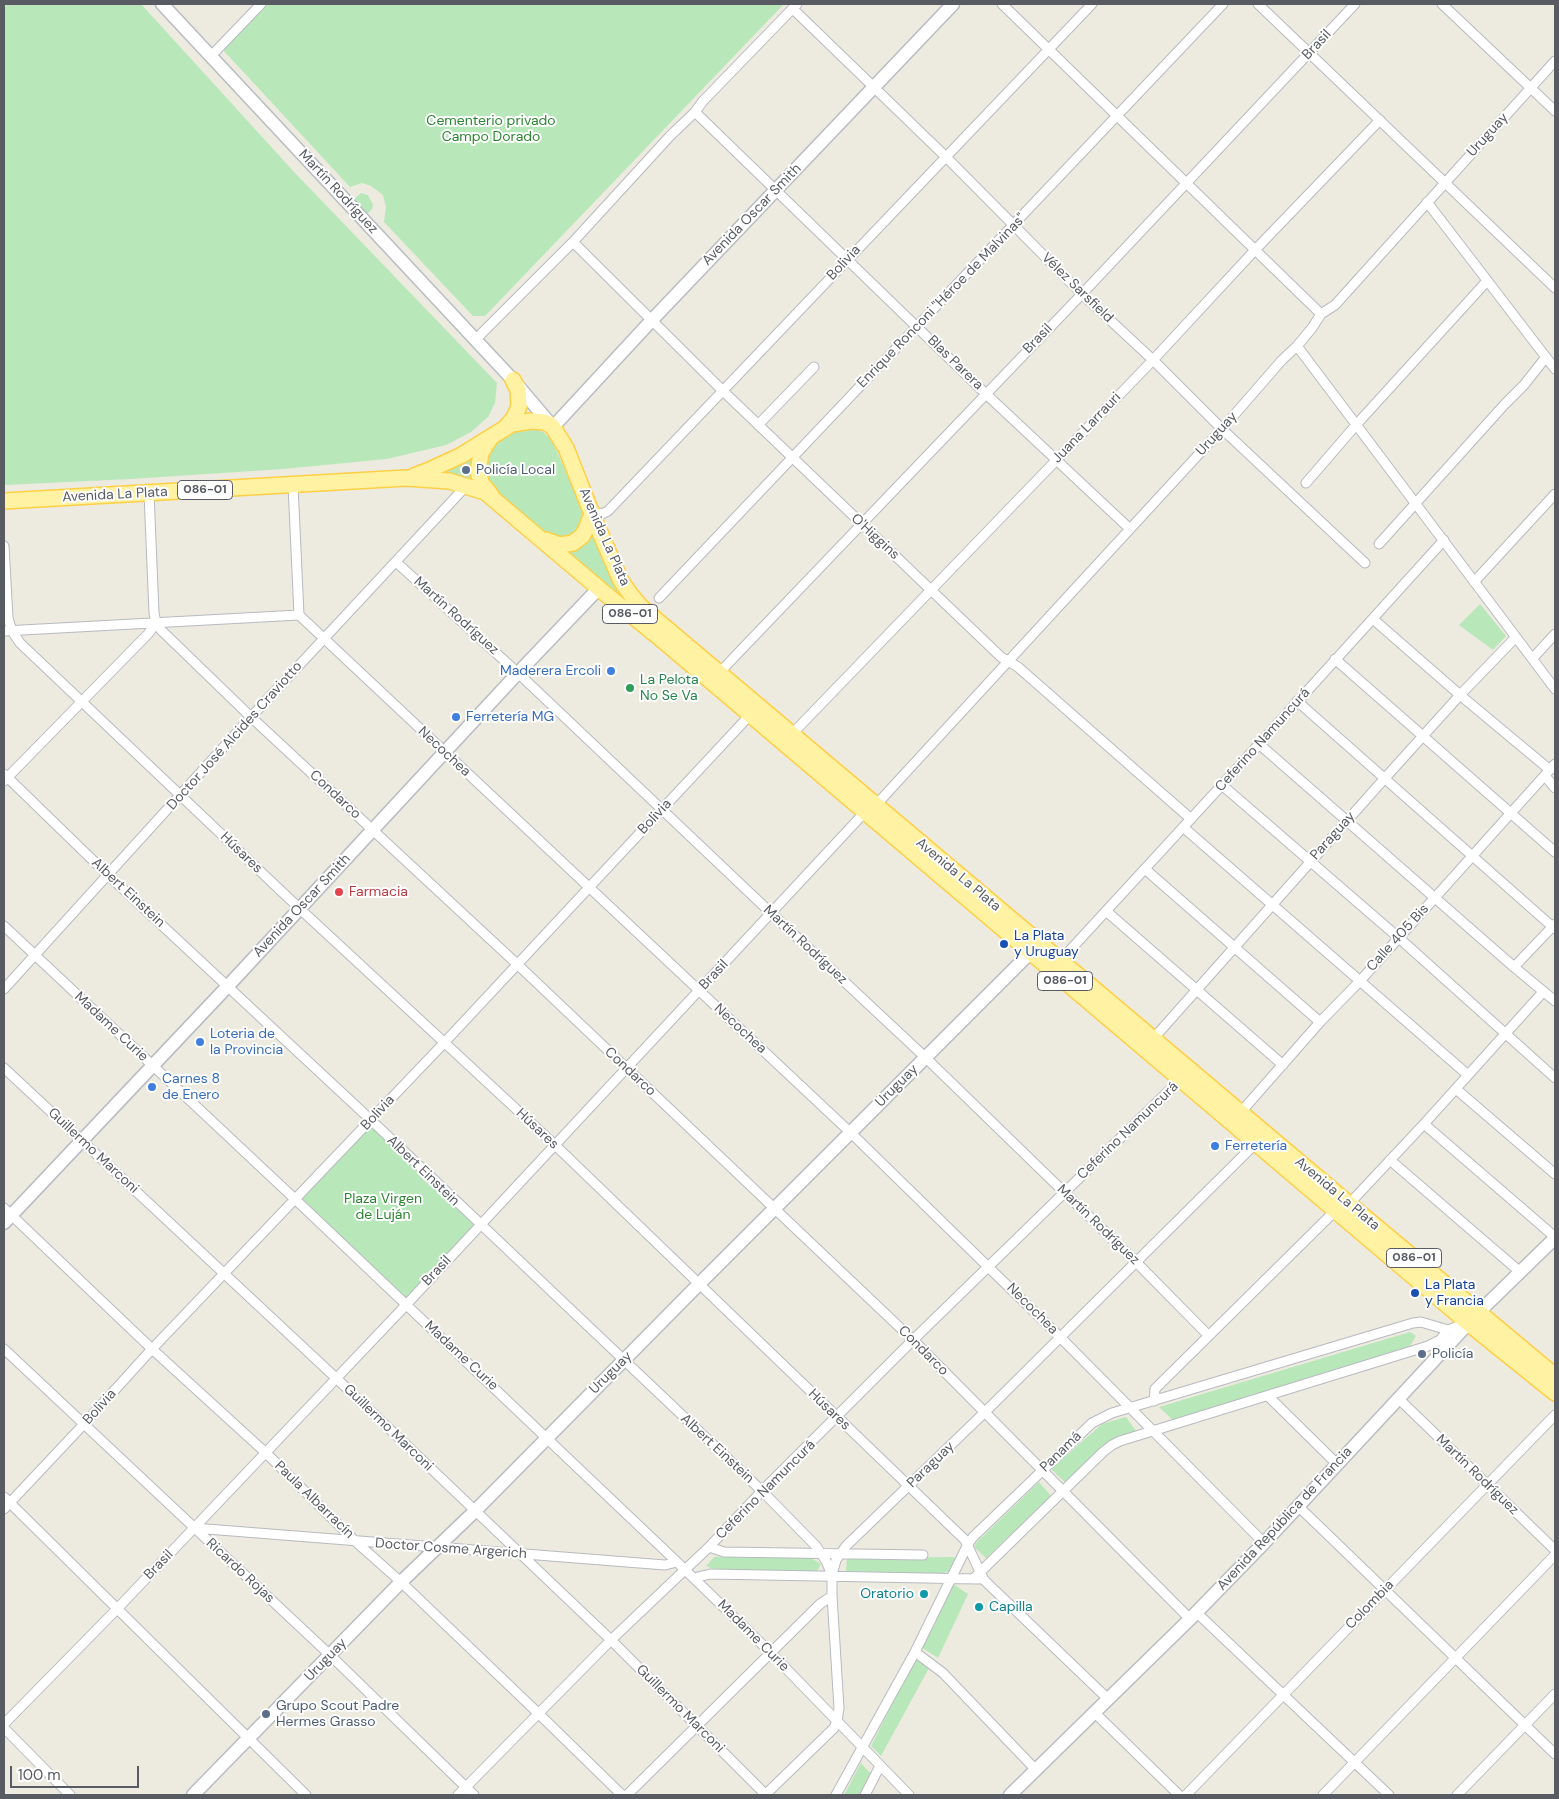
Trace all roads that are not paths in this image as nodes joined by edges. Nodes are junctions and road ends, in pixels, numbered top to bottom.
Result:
1 (162, 4) edge
2 (261, 4) edge
3 (953, 4) edge
4 (1002, 4) edge
5 (1092, 4) edge
6 (1223, 4) edge
7 (1258, 4) edge
8 (1355, 4) edge
9 (1442, 4) edge
10 (795, 6) edge
11 (1049, 49) junction
12 (1310, 52) junction
13 (211, 56) junction
14 (1555, 61) edge
15 (873, 88) junction
16 (1530, 88) junction
17 (1555, 111) edge
18 (695, 112) junction
19 (1117, 115) junction
20 (1380, 120) junction
21 (945, 156) junction
22 (1446, 182) junction
23 (1187, 183) junction
24 (776, 190) junction
25 (1427, 202) junction
26 (1014, 226) junction
27 (573, 242) junction
28 (1255, 250) junction
29 (848, 259) junction
30 (1487, 281) junction
31 (1555, 288) edge
32 (1082, 294) junction
33 (1321, 314) junction
34 (651, 320) junction
35 (917, 327) junction
36 (475, 340) junction
37 (1297, 346) junction
38 (1546, 357) junction
39 (1153, 360) junction
40 (1554, 366) edge
41 (814, 367) dead end
42 (513, 380) junction
43 (722, 391) junction
44 (986, 394) junction
45 (758, 425) junction
46 (1356, 425) junction
47 (506, 426) junction
48 (553, 426) junction
49 (1222, 429) junction
50 (493, 435) junction
51 (792, 458) junction
52 (1055, 460) junction
53 (406, 478) junction
54 (1306, 483) dead end
55 (293, 485) junction
56 (467, 485) junction
57 (149, 493) junction
58 (1555, 494) edge
59 (492, 495) junction
60 (4, 501) edge
61 (1415, 504) junction
62 (592, 514) junction
63 (861, 524) junction
64 (1130, 529) junction
65 (536, 535) junction
66 (1444, 540) junction
67 (1379, 544) dead end
68 (4, 546) edge
69 (396, 562) junction
70 (1365, 563) dead end
71 (1474, 582) junction
72 (599, 588) junction
73 (931, 590) junction
74 (659, 598) dead end
75 (299, 615) junction
76 (1373, 619) junction
77 (156, 623) junction
78 (8, 631) edge
79 (1555, 634) edge
80 (1516, 637) junction
81 (324, 638) junction
82 (1533, 658) junction
83 (1335, 659) junction
84 (1008, 662) junction
85 (518, 673) junction
86 (719, 673) junction
87 (1555, 690) edge
88 (1460, 695) junction
89 (81, 700) junction
90 (1297, 702) junction
91 (750, 715) junction
92 (251, 717) junction
93 (792, 734) junction
94 (1425, 736) junction
95 (1259, 744) junction
96 (445, 753) junction
97 (1550, 770) edge
98 (5, 777) edge
99 (1385, 778) junction
100 (1222, 785) junction
101 (1555, 788) edge
102 (181, 795) junction
103 (663, 809) junction
104 (870, 809) junction
105 (1512, 813) junction
106 (1191, 819) junction
107 (1347, 820) junction
108 (1183, 827) junction
109 (373, 830) junction
110 (1555, 852) edge
111 (1473, 855) junction
112 (1311, 860) junction
113 (1145, 869) junction
114 (108, 875) junction
115 (590, 886) junction
116 (1436, 897) junction
117 (1273, 905) junction
118 (299, 908) junction
119 (1106, 910) junction
120 (771, 913) junction
121 (4, 926) edge
122 (1554, 926) edge
123 (1399, 938) junction
124 (1234, 948) junction
125 (1031, 952) junction
126 (35, 955) junction
127 (1060, 961) junction
128 (517, 964) junction
129 (1514, 967) junction
130 (1360, 982) junction
131 (227, 987) junction
132 (4, 989) edge
133 (699, 990) junction
134 (1196, 990) junction
135 (1543, 992) junction
136 (1555, 1001) edge
137 (1320, 1022) junction
138 (1506, 1035) junction
139 (1153, 1039) junction
140 (444, 1043) junction
141 (926, 1058) junction
142 (1283, 1065) junction
143 (153, 1066) junction
144 (4, 1068) edge
145 (626, 1068) junction
146 (1468, 1075) junction
147 (1555, 1078) edge
148 (1180, 1079) junction
149 (1456, 1089) junction
150 (1241, 1112) junction
151 (370, 1120) junction
152 (1424, 1124) junction
153 (851, 1133) junction
154 (81, 1140) junction
155 (1256, 1142) junction
156 (555, 1145) junction
157 (1390, 1160) junction
158 (1555, 1174) edge
159 (1065, 1192) junction
160 (296, 1200) junction
161 (1342, 1207) junction
162 (774, 1208) junction
163 (6, 1215) edge
164 (480, 1225) junction
165 (1555, 1238) edge
166 (1136, 1262) junction
167 (989, 1266) junction
168 (1520, 1271) junction
169 (224, 1274) junction
170 (699, 1284) junction
171 (406, 1305) junction
172 (1479, 1312) junction
173 (1468, 1323) junction
174 (1448, 1330) junction
175 (1208, 1336) junction
176 (1060, 1337) junction
177 (913, 1340) junction
178 (4, 1349) edge
179 (152, 1349) junction
180 (623, 1360) junction
181 (1555, 1376) edge
182 (336, 1378) junction
183 (1555, 1393) edge
184 (1268, 1396) junction
185 (1399, 1399) junction
186 (1154, 1401) junction
187 (1130, 1408) junction
188 (984, 1413) junction
189 (1555, 1415) edge
190 (837, 1418) junction
191 (84, 1424) junction
192 (1153, 1431) junction
193 (548, 1437) junction
194 (266, 1453) junction
195 (1337, 1464) junction
196 (1042, 1470) junction
197 (908, 1486) junction
198 (1487, 1486) junction
199 (762, 1491) junction
200 (1063, 1491) junction
201 (6, 1503) edge
202 (1298, 1506) junction
203 (475, 1510) junction
204 (194, 1528) junction
205 (356, 1542) junction
206 (1264, 1543) junction
207 (968, 1544) junction
208 (438, 1547) junction
209 (709, 1547) junction
210 (1555, 1550) edge
211 (822, 1553) junction
212 (521, 1554) junction
213 (840, 1554) junction
214 (923, 1555) dead end
215 (1555, 1555) edge
216 (677, 1562) junction
217 (686, 1570) junction
218 (980, 1571) junction
219 (832, 1576) junction
220 (694, 1578) junction
221 (950, 1579) junction
222 (973, 1579) junction
223 (984, 1580) junction
224 (402, 1582) junction
225 (1385, 1589) junction
226 (832, 1596) junction
227 (117, 1609) junction
228 (1193, 1616) junction
229 (611, 1640) junction
230 (770, 1652) junction
231 (914, 1652) junction
232 (330, 1655) junction
233 (1457, 1658) junction
234 (1283, 1694) junction
235 (1555, 1694) edge
236 (1108, 1700) junction
237 (538, 1713) junction
238 (1095, 1713) junction
239 (838, 1721) junction
240 (4, 1724) edge
241 (697, 1725) junction
242 (1525, 1725) junction
243 (4, 1728) edge
244 (248, 1739) junction
245 (863, 1746) junction
246 (1555, 1754) edge
247 (1355, 1763) junction
248 (880, 1766) junction
249 (1036, 1770) junction
250 (466, 1787) junction
251 (70, 1795) edge
252 (193, 1795) edge
253 (306, 1795) edge
254 (458, 1795) edge
255 (474, 1795) edge
256 (622, 1795) edge
257 (627, 1795) edge
258 (766, 1795) edge
259 (836, 1795) edge
260 (865, 1795) edge
261 (909, 1795) edge
262 (1010, 1795) edge
263 (1179, 1795) edge
264 (1186, 1795) edge
265 (1323, 1795) edge
266 (1388, 1795) edge
267 (1457, 1795) edge

1 - 13 main road, Martín Rodríguez
2 - 13 street
3 - 15 main road, Avenida Oscar Smith
4 - 11 street
5 - 11 street, Bolivia
6 - 19 street, Enrique Ronconi "Héroe de Malvinas"
7 - 12 street
8 - 12 street, Brasil
9 - 16 street
10 - 15 street, Vélez Sarsfield
10 - 18 street
11 - 19 street
11 - 21 street, Bolivia
12 - 20 street
12 - 23 street, Brasil
13 - 36 main road, Martín Rodríguez
14 - 16 street, Uruguay
15 - 21 street, Vélez Sarsfield
15 - 24 main road, Avenida Oscar Smith
16 - 17 street
16 - 22 street, Uruguay
18 - 24 street, Blas Parera
18 - 27 street
19 - 23 street
19 - 26 street, Enrique Ronconi "Héroe de Malvinas"
20 - 22 street
20 - 28 street, Juana Larrauri
21 - 26 street, Vélez Sarsfield
21 - 29 street, Bolivia
22 - 25 street, Uruguay
22 - 31 street
23 - 28 street
23 - 32 street, Brasil
24 - 29 street, Blas Parera
24 - 34 main road, Avenida Oscar Smith
25 - 30 street
25 - 33 street, Uruguay
26 - 32 street, Vélez Sarsfield
26 - 35 street, Enrique Ronconi "Héroe de Malvinas"
27 - 34 street, O'Higgins
27 - 36 street
28 - 33 street
28 - 39 street, Juana Larrauri
29 - 35 street, Blas Parera
29 - 43 street, Bolivia
30 - 38 street
30 - 46 street
32 - 39 street, Vélez Sarsfield
32 - 44 street, Brasil
33 - 37 street, Uruguay
34 - 43 street, O'Higgins
34 - 48 main road, Avenida Oscar Smith
35 - 44 street, Blas Parera
35 - 51 street, Enrique Ronconi "Héroe de Malvinas"
36 - 42 main road, Martín Rodríguez
37 - 46 street
37 - 49 street, Uruguay
38 - 40 street
38 - 61 street
39 - 49 street, Vélez Sarsfield
39 - 52 street, Juana Larrauri
41 - 45 street
42 - 47 main road
42 - 48 main road, Martín Rodríguez
43 - 45 street, O'Higgins
43 - 62 street, Bolivia
44 - 52 street, Blas Parera
44 - 63 street, Brasil
45 - 51 street, O'Higgins
46 - 54 street
46 - 61 street
47 - 48 main road, Avenida La Plata
47 - 50 main road, Avenida La Plata
48 - 62 main road, Avenida La Plata
49 - 64 street, Uruguay
49 - 70 street, Vélez Sarsfield
50 - 53 main road, Avenida La Plata / 086-01
50 - 59 main road
51 - 63 street, O'Higgins
51 - 74 street, Enrique Ronconi "Héroe de Malvinas"
52 - 64 street, Blas Parera
52 - 73 street, Juana Larrauri
53 - 55 main road, Avenida La Plata / 086-01
53 - 56 main road, Avenida La Plata / 086-01
55 - 57 main road, Avenida La Plata / 086-01
55 - 75 street
56 - 59 main road, Avenida La Plata / 086-01
56 - 69 street, Doctor José Alcides Craviotto
57 - 60 main road, Avenida La Plata / 086-01
57 - 77 street
58 - 71 street
59 - 65 main road, Avenida La Plata
61 - 66 street
61 - 67 street
62 - 65 main road
62 - 86 main road, Avenida La Plata / 086-01
63 - 73 street, O'Higgins
63 - 86 street, Brasil
64 - 84 street, Uruguay
65 - 72 main road, Avenida La Plata / 086-01
66 - 71 street
66 - 76 street, Ceferino Namuncurá
68 - 78 street, Húsares
69 - 81 street, Doctor José Alcides Craviotto
69 - 85 street, Martín Rodríguez
71 - 80 street
72 - 85 main road, Avenida Oscar Smith
72 - 91 main road, Avenida La Plata / 086-01
73 - 84 street, O'Higgins
73 - 93 street, Juana Larrauri
75 - 77 street
75 - 81 street, Necochea
76 - 83 street, Ceferino Namuncurá
76 - 88 street
77 - 78 street
77 - 89 street
77 - 92 street, Condarco
78 - 89 street, Húsares
79 - 82 street
80 - 82 street
80 - 88 street, Paraguay
81 - 92 street, Doctor José Alcides Craviotto
81 - 96 street, Necochea
82 - 87 street
83 - 90 street, Ceferino Namuncurá
83 - 94 street
84 - 104 street, Uruguay
84 - 106 street, O'Higgins
85 - 96 main road, Avenida Oscar Smith
85 - 103 street, Martín Rodríguez
86 - 93 main road, Avenida La Plata / 086-01
88 - 94 street, Paraguay
88 - 97 street
89 - 98 street
89 - 102 street, Húsares
90 - 95 street, Ceferino Namuncurá
90 - 99 street
91 - 103 street, Bolivia
91 - 104 main road, Avenida La Plata / 086-01
92 - 102 street, Doctor José Alcides Craviotto
92 - 109 street, Condarco
93 - 104 main road, Avenida La Plata / 086-01
94 - 99 street, Paraguay
94 - 105 street
95 - 100 street, Ceferino Namuncurá
95 - 107 street
96 - 109 main road, Avenida Oscar Smith
96 - 115 street, Necochea
97 - 101 street
97 - 105 street, Calle 405 Bis
98 - 114 street, Albert Einstein
99 - 107 street, Paraguay
99 - 111 street
100 - 106 street, Ceferino Namuncurá
100 - 112 street
102 - 114 street, Doctor José Alcides Craviotto
102 - 118 street, Húsares
103 - 115 street, Bolivia
103 - 120 street, Martín Rodríguez
104 - 120 street, Brasil
104 - 125 main road, Avenida La Plata / 086-01
104 - 127 main road, Avenida La Plata / 086-01
105 - 110 street
105 - 111 street, Calle 405 Bis
106 - 108 street, Ceferino Namuncurá
107 - 112 street, Paraguay
107 - 116 street
108 - 113 street, Ceferino Namuncurá
108 - 117 street
109 - 118 main road, Avenida Oscar Smith
109 - 128 street, Condarco
111 - 116 street, Calle 405 Bis
111 - 122 street
112 - 117 street, Paraguay
112 - 123 street
113 - 119 street, Ceferino Namuncurá
113 - 124 street
114 - 126 street, Doctor José Alcides Craviotto
114 - 131 street, Albert Einstein
115 - 128 street, Bolivia
115 - 133 street, Necochea
116 - 123 street, Calle 405 Bis
116 - 129 street
117 - 124 street, Paraguay
117 - 130 street
118 - 131 main road, Avenida Oscar Smith
118 - 140 street, Húsares
119 - 127 street, Ceferino Namuncurá
119 - 134 street
120 - 133 street, Brasil
120 - 141 street, Martín Rodríguez
121 - 126 street, Madame Curie
122 - 129 street
123 - 130 street, Calle 405 Bis
123 - 138 street
124 - 134 street, Paraguay
124 - 137 street
125 - 141 main road, Uruguay
125 - 148 main road, Avenida La Plata / 086-01
126 - 132 street, Doctor José Alcides Craviotto
126 - 143 street, Madame Curie
127 - 139 main road, Avenida La Plata / 086-01
128 - 140 street, Bolivia
128 - 145 street, Condarco
129 - 135 street
130 - 137 street, Calle 405 Bis
130 - 146 street
131 - 143 main road, Avenida Oscar Smith
131 - 151 street, Albert Einstein
133 - 145 street, Brasil
133 - 153 street, Necochea
134 - 139 street, Paraguay
134 - 142 street
135 - 136 street
135 - 138 street
137 - 142 street, Calle 405 Bis
138 - 146 street
138 - 147 street
139 - 150 main road, Avenida La Plata / 086-01
140 - 151 street, Bolivia
140 - 156 street, Húsares
141 - 153 main road, Uruguay
141 - 159 street, Martín Rodríguez
142 - 150 street, Calle 405 Bis
143 - 154 main road, Avenida Oscar Smith
143 - 160 street, Madame Curie
144 - 154 street, Guillermo Marconi
145 - 156 street, Brasil
145 - 162 street, Condarco
146 - 149 street
148 - 155 main road, Avenida La Plata / 086-01
148 - 159 street, Ceferino Namuncurá
149 - 152 street
149 - 158 street
150 - 161 main road, Avenida La Plata / 086-01
151 - 160 street, Bolivia
151 - 164 street, Albert Einstein
152 - 157 street
152 - 165 street
153 - 162 main road, Uruguay
153 - 167 street, Necochea
154 - 163 main road, Avenida Oscar Smith
154 - 169 street, Guillermo Marconi
155 - 161 main road, Avenida La Plata / 086-01
155 - 166 street, Paraguay
156 - 164 street, Brasil
156 - 170 street, Húsares
157 - 161 street
157 - 168 street
159 - 166 street, Martín Rodríguez
159 - 167 street, Ceferino Namuncurá
160 - 169 street, Bolivia
160 - 171 street, Madame Curie
161 - 172 main road, Avenida La Plata / 086-01
161 - 173 main road, Avenida La Plata / 086-01
161 - 175 street
162 - 170 main road, Uruguay
162 - 177 street, Condarco
163 - 179 street, Paula Albarracín
164 - 171 street, Brasil
164 - 180 street, Albert Einstein
165 - 168 main road, Avenida República de Francia
166 - 175 street, Martín Rodríguez
166 - 176 street, Paraguay
167 - 176 street, Necochea
167 - 177 street, Ceferino Namuncurá
168 - 172 main road, Avenida República de Francia
169 - 179 street, Bolivia
169 - 182 street, Guillermo Marconi
170 - 180 main road, Uruguay
170 - 190 street, Húsares
171 - 182 street, Brasil
171 - 193 street, Madame Curie
172 - 173 main road, Avenida República de Francia
172 - 181 main road, Avenida La Plata / 086-01
173 - 174 street
173 - 183 main road, Avenida La Plata / 086-01
173 - 185 main road, Avenida República de Francia
174 - 184 street
174 - 186 street, Panamá
175 - 186 street
176 - 187 street, Necochea
176 - 188 street, Paraguay
177 - 188 street, Condarco
177 - 190 street, Ceferino Namuncurá
178 - 191 street, Ricardo Rojas
179 - 191 street, Bolivia
179 - 194 street, Paula Albarracín
180 - 193 main road, Uruguay
180 - 199 street, Albert Einstein
182 - 194 street, Brasil
182 - 203 street, Guillermo Marconi
184 - 192 street
184 - 195 street
185 - 195 main road, Avenida República de Francia
185 - 198 street, Martín Rodríguez
186 - 187 street, Panamá
187 - 192 street, Necochea
187 - 196 street, Panamá
188 - 196 street, Condarco
188 - 197 street, Paraguay
189 - 198 street, Colombia
190 - 197 street, Húsares
190 - 199 street, Ceferino Namuncurá
191 - 201 street, Bolivia
191 - 204 street, Ricardo Rojas
192 - 200 street
192 - 206 street, Necochea
193 - 203 main road, Uruguay
193 - 216 street, Madame Curie
194 - 204 street, Brasil
194 - 205 street, Paula Albarracín
195 - 202 main road, Avenida República de Francia
196 - 200 street, Condarco
196 - 207 street, Panamá
197 - 207 street, Húsares
197 - 213 street, Paraguay
198 - 210 street, Martín Rodríguez
198 - 225 street, Colombia
199 - 209 street, Ceferino Namuncurá
199 - 211 street, Albert Einstein
200 - 218 street
200 - 228 street, Condarco
201 - 227 street
202 - 206 main road, Avenida República de Francia
202 - 225 street
203 - 208 main road, Uruguay
203 - 212 street, Guillermo Marconi
204 - 205 street, Doctor Cosme Argerich
204 - 227 street, Brasil
204 - 232 street, Ricardo Rojas
205 - 208 street, Doctor Cosme Argerich
205 - 224 street, Paula Albarracín
206 - 228 main road, Avenida República de Francia
207 - 218 street, Húsares
207 - 221 street, Panamá
208 - 212 street, Doctor Cosme Argerich
208 - 224 main road, Uruguay
209 - 211 street
209 - 217 street, Ceferino Namuncurá
211 - 213 street
211 - 219 street, Albert Einstein
212 - 216 street, Doctor Cosme Argerich
212 - 229 street, Guillermo Marconi
213 - 214 street
213 - 219 street, Paraguay
215 - 233 street
216 - 217 street, Madame Curie
217 - 220 street, Madame Curie
217 - 229 street, Ceferino Namuncurá
218 - 222 street
218 - 223 street, Húsares
219 - 220 street
219 - 221 street
219 - 226 street, Paraguay
220 - 230 street, Madame Curie
221 - 222 street
221 - 231 street, Panamá
222 - 223 street
223 - 236 street, Húsares
224 - 232 main road, Uruguay
224 - 237 street, Paula Albarracín
225 - 233 street
225 - 234 street, Colombia
226 - 230 street
226 - 239 street, Paraguay
227 - 240 street, Brasil
227 - 244 street
228 - 234 street, Condarco
228 - 236 main road, Avenida República de Francia
229 - 237 street, Ceferino Namuncurá
229 - 241 street, Guillermo Marconi
230 - 239 street, Madame Curie
230 - 241 street
231 - 245 street, Panamá
231 - 249 street
232 - 244 main road, Uruguay
232 - 250 street, Ricardo Rojas
233 - 242 street
233 - 247 street
234 - 247 street, Condarco
234 - 264 street, Colombia
235 - 242 street
236 - 238 main road, Avenida República de Francia
237 - 250 street, Ceferino Namuncurá
237 - 256 street, Paula Albarracín
238 - 249 main road, Avenida República de Francia
238 - 263 street
239 - 245 street, Madame Curie
239 - 258 street
241 - 257 street
241 - 258 street, Guillermo Marconi
242 - 246 street
242 - 267 street
243 - 251 street
244 - 252 main road, Uruguay
244 - 253 street
245 - 248 street, Madame Curie
245 - 259 street, Panamá
247 - 265 street
247 - 266 street, Condarco
248 - 260 street
248 - 261 street, Madame Curie
249 - 262 main road, Avenida República de Francia
250 - 254 street, Ceferino Namuncurá
250 - 255 street, Ricardo Rojas

